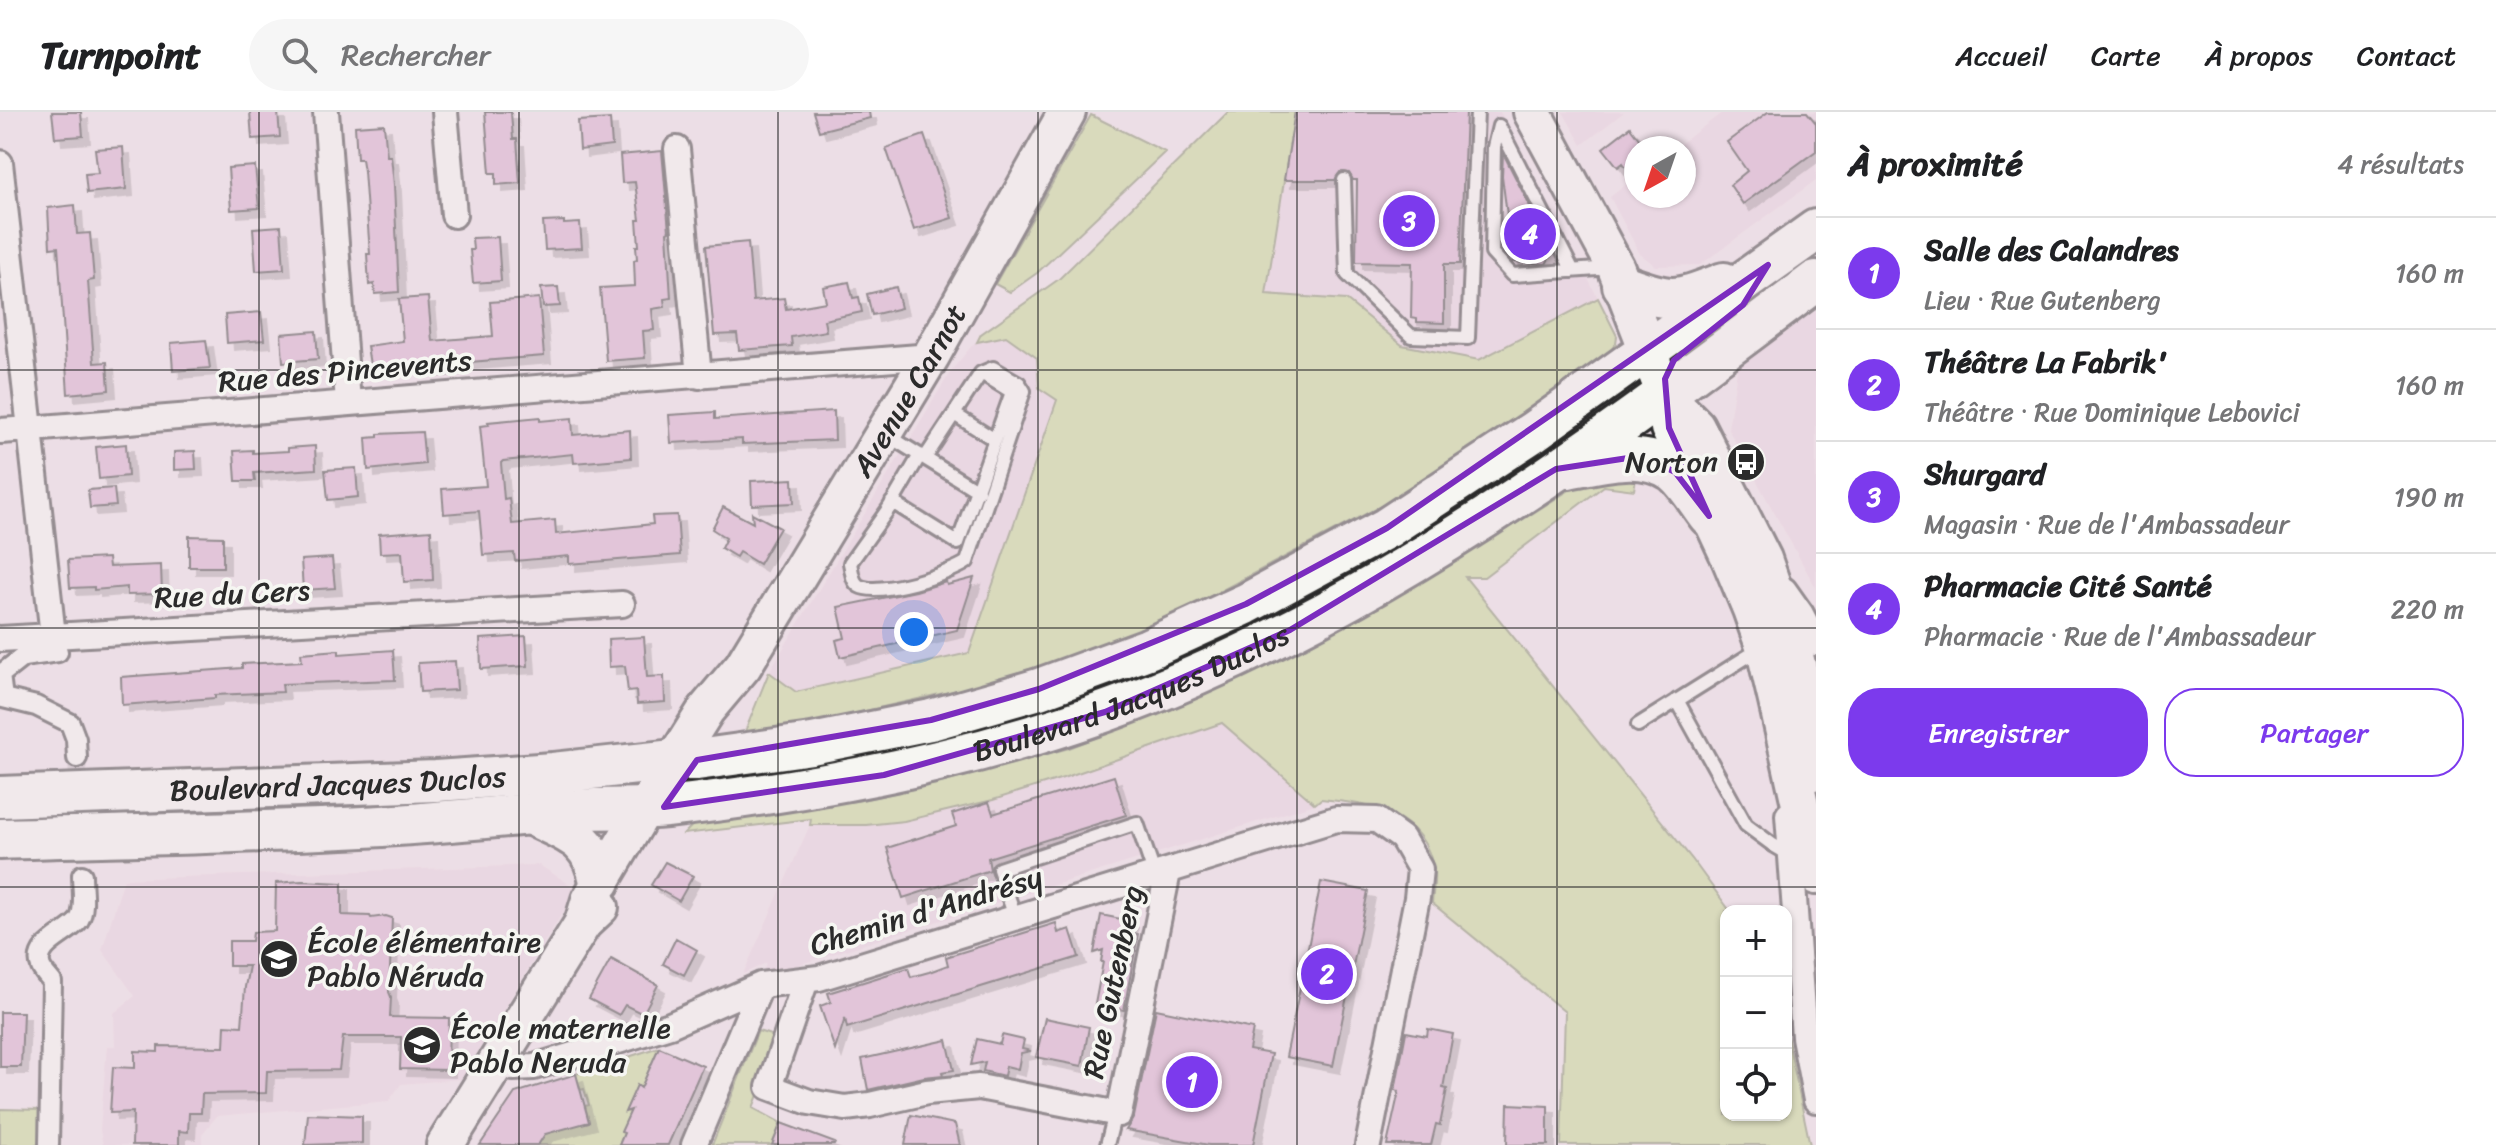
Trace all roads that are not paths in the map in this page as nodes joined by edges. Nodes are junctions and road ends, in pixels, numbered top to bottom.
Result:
1 (326, 112) edge
2 (445, 112) edge
3 (1067, 112) edge
4 (1477, 112) edge
5 (1505, 112) edge
6 (1532, 112) edge
7 (1499, 126) junction
8 (677, 149) dead end
9 (0, 163) edge
10 (1344, 180) dead end
11 (2, 197) edge
12 (454, 215) dead end
13 (1816, 230) edge
14 (1768, 265) junction
15 (1573, 271) junction
16 (1620, 276) junction
17 (1816, 281) edge
18 (1648, 349) junction
19 (931, 356) junction
20 (981, 373) junction
21 (699, 376) junction
22 (1665, 395) junction
23 (348, 402) junction
24 (954, 414) junction
25 (30, 429) junction
26 (0, 431) edge
27 (885, 433) junction
28 (995, 440) junction
29 (923, 457) junction
30 (1556, 469) junction
31 (978, 491) junction
32 (892, 502) junction
33 (1709, 516) junction
34 (1763, 559) junction
35 (622, 604) dead end
36 (53, 636) junction
37 (0, 639) edge
38 (1816, 643) edge
39 (1764, 646) junction
40 (1677, 700) junction
41 (1638, 725) dead end
42 (77, 758) tunnel mouth
43 (670, 783) junction
44 (0, 797) edge
45 (532, 815) junction
46 (0, 839) edge
47 (1810, 863) edge
48 (1161, 874) junction
49 (82, 875) tunnel mouth
50 (600, 881) junction
51 (1015, 917) junction
52 (583, 923) junction
53 (806, 980) junction
54 (761, 985) junction
55 (499, 1060) junction
56 (1816, 1100) edge
57 (1115, 1113) junction
58 (49, 1145) edge
59 (445, 1145) edge
60 (694, 1145) edge
61 (1107, 1145) edge
62 (1368, 1145) edge

1 - 23 street
2 - 12 street
3 - 19 main road, Avenue Carnot
4 - 10 lane
5 - 7 lane
6 - 16 main road
7 - 15 lane
7 - 15 lane
8 - 21 street
9 - 11 street
11 - 25 street
13 - 14 main road
14 - 16 main road
14 - 18 main road, Boulevard Jacques Duclos
14 - 22 main road
15 - 16 lane
16 - 18 main road
17 - 22 main road, Boulevard Jacques Duclos
18 - 22 main road
18 - 43 main road, Boulevard Jacques Duclos
19 - 21 street, Rue des Pincevents
19 - 27 main road, Avenue Carnot
20 - 24 lane
20 - 28 lane
20 - 32 lane
21 - 23 street, Rue des Pincevents
22 - 30 main road, Boulevard Jacques Duclos
22 - 33 main road
22 - 34 main road
23 - 25 street, Rue des Pincevents
24 - 28 lane
24 - 29 lane
25 - 26 street, Rue des Pincevents
25 - 36 street
27 - 29 lane
27 - 43 main road, Avenue Carnot
28 - 31 lane
29 - 31 lane
29 - 32 lane
30 - 33 main road
30 - 43 main road, Boulevard Jacques Duclos
31 - 32 lane
33 - 39 main road
34 - 38 street
34 - 47 main road
35 - 36 street, Rue du Cers
36 - 37 street, Rue du Cers
36 - 42 street
39 - 40 lane
39 - 47 main road
40 - 41 lane
40 - 47 lane
43 - 44 main road, Boulevard Jacques Duclos
43 - 45 main road, Boulevard Jacques Duclos
43 - 50 main road
43 - 52 main road
45 - 46 main road, Boulevard Jacques Duclos
45 - 50 main road
47 - 56 street
48 - 51 street, Chemin d'Andrésy
48 - 51 lane
48 - 57 street, Rue Gutenberg
48 - 62 street, Chemin d'Andrésy
49 - 58 street
50 - 52 main road
51 - 53 street, Chemin d'Andrésy
52 - 55 main road
53 - 54 street, Chemin d'Andrésy
53 - 57 street, Rue Gutenberg
54 - 55 street, Chemin d'Andrésy
54 - 60 street
55 - 59 main road
57 - 61 lane

